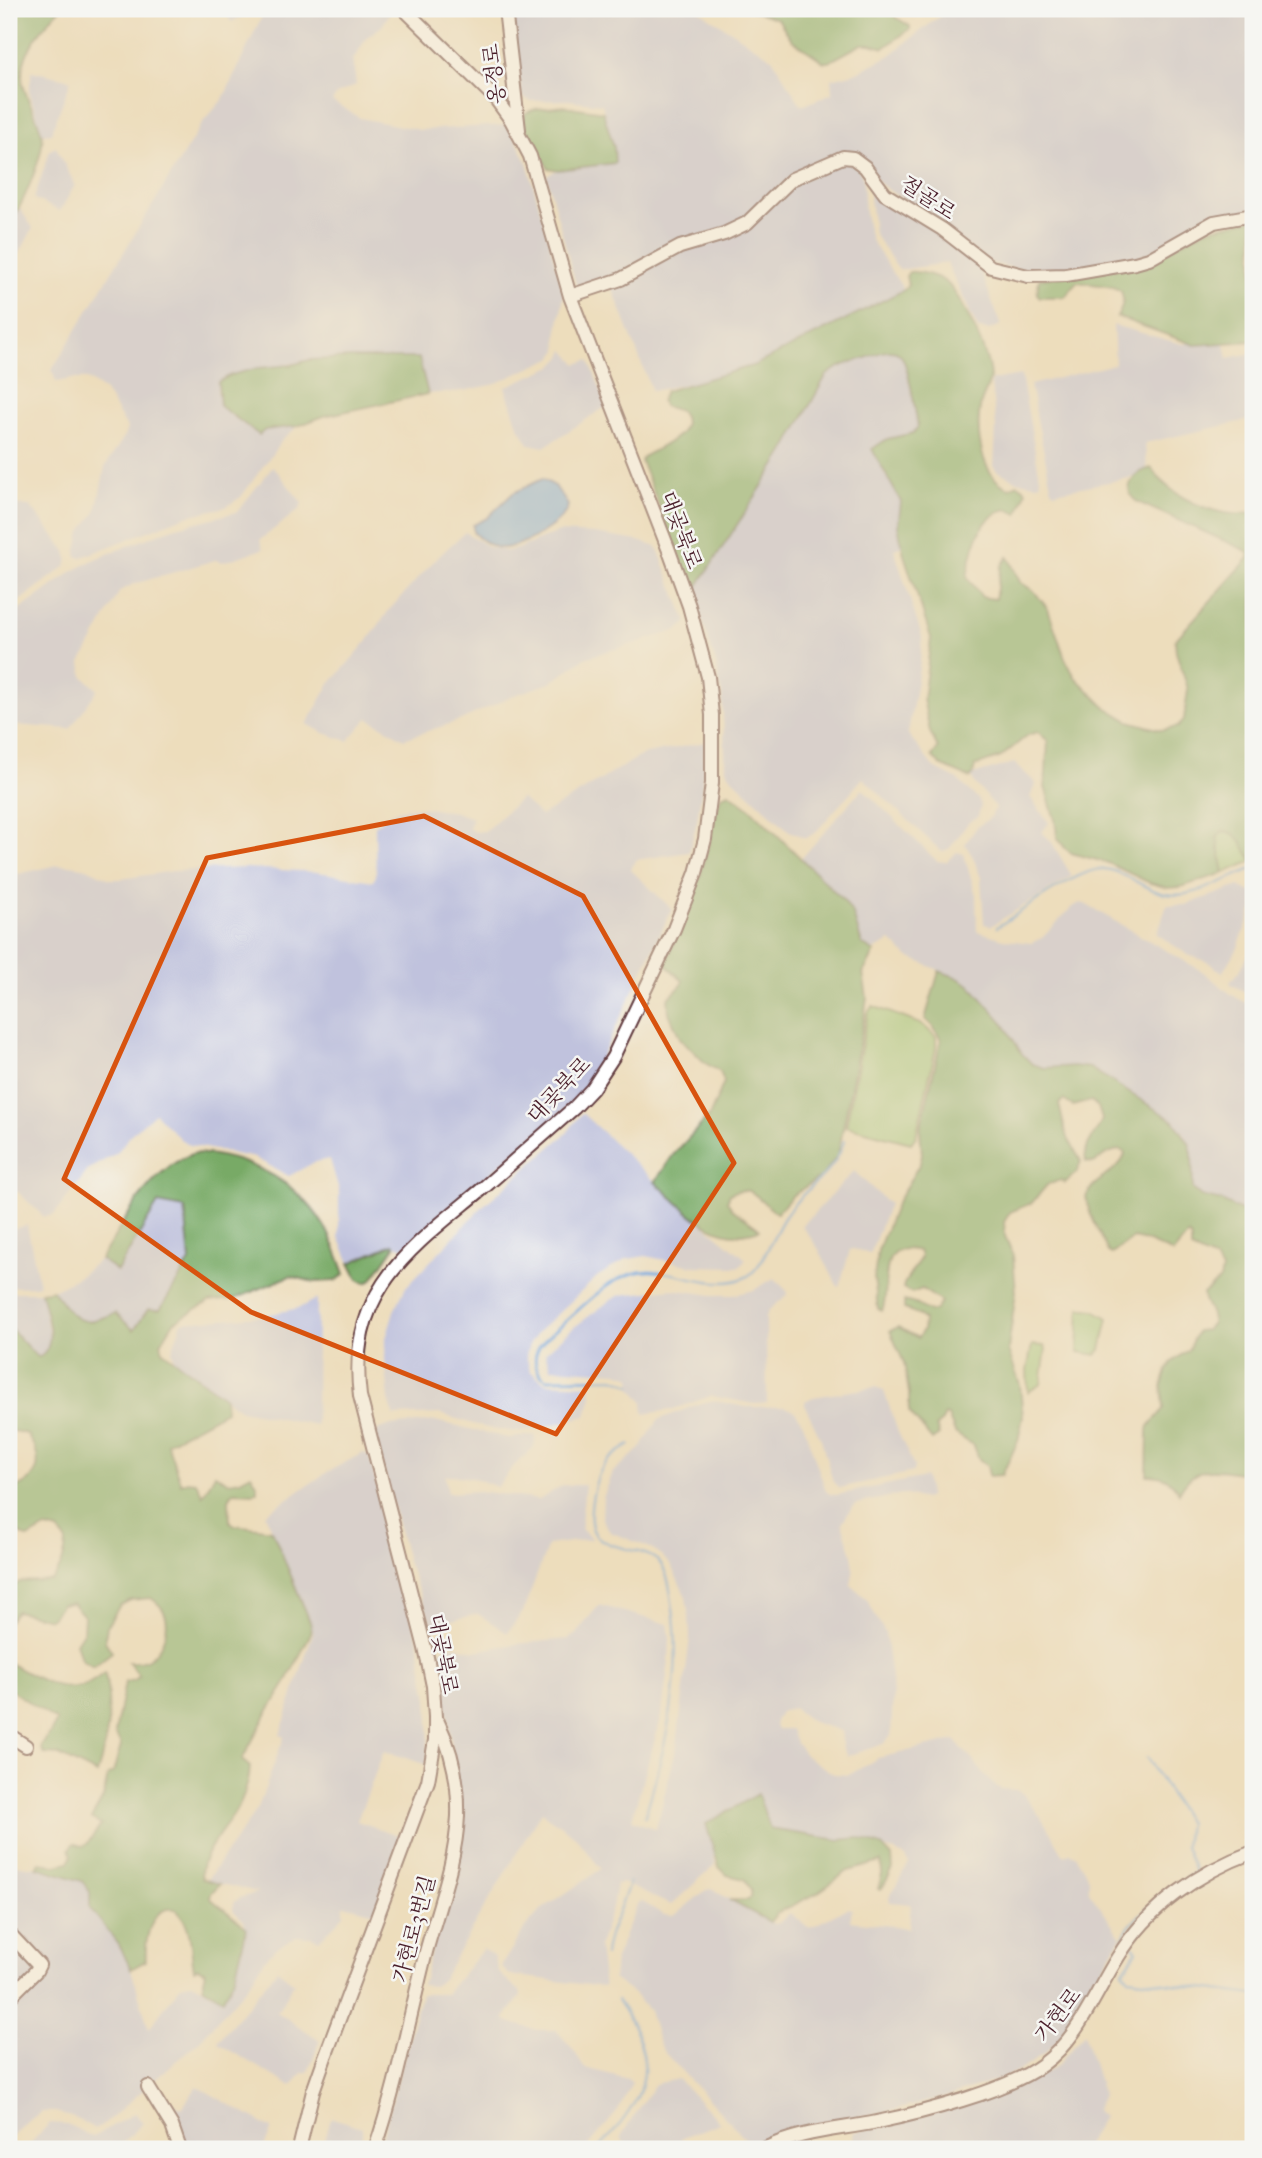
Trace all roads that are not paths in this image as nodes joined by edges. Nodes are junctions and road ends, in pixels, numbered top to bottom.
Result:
1 (404, 9) edge
2 (505, 9) edge
3 (520, 134) junction
4 (1253, 215) edge
5 (570, 296) junction
6 (435, 1717) junction
7 (9, 1735) edge
8 (26, 1745) dead end
9 (1253, 1852) edge
10 (9, 1933) edge
11 (9, 1998) edge
12 (149, 2087) dead end
13 (180, 2149) edge
14 (299, 2149) edge
15 (375, 2149) edge
16 (764, 2149) edge

1 - 3 street, 대곶북로
2 - 3 street, 옹정로
3 - 5 street, 대곶북로
4 - 5 street, 절골로
5 - 6 street, 대곶북로
6 - 14 street, 대곶북로
6 - 15 street, 가현로3번길
7 - 8 street
9 - 16 street, 가현로
10 - 11 street
12 - 13 street

